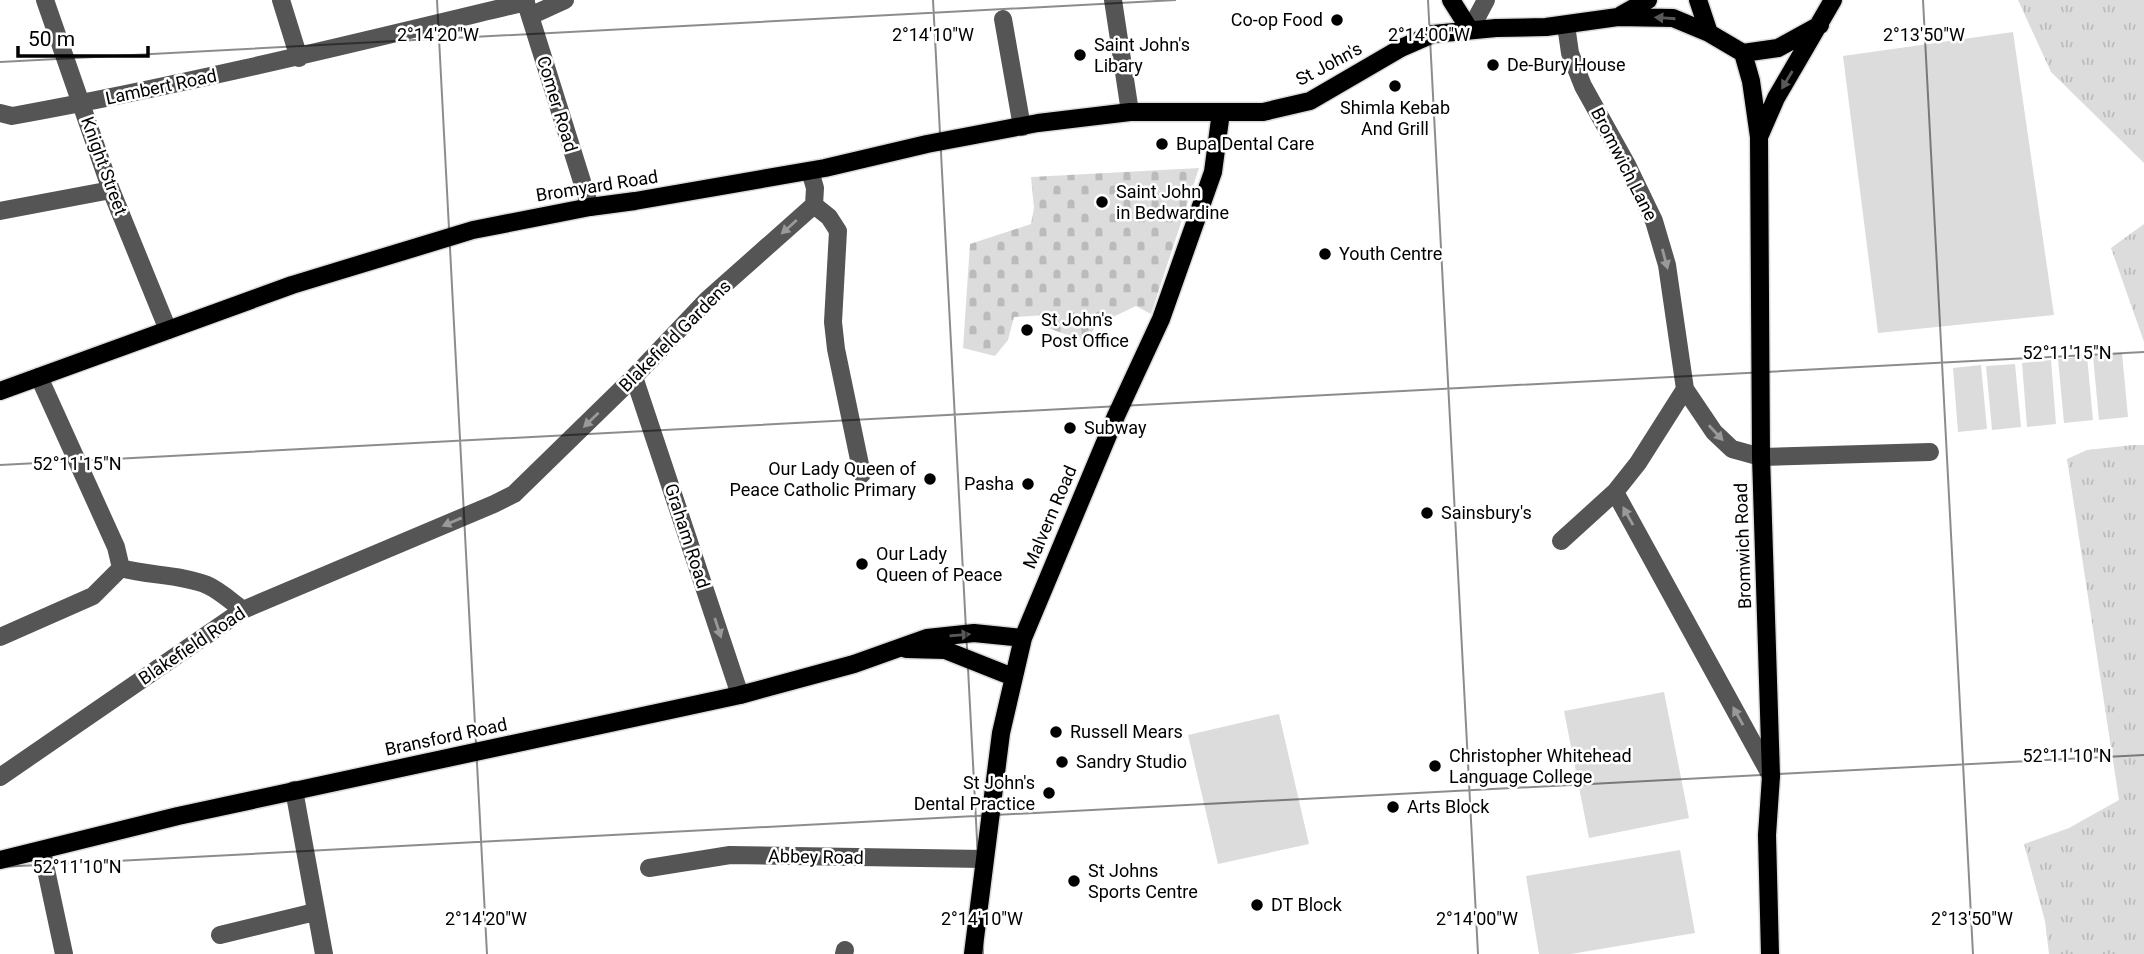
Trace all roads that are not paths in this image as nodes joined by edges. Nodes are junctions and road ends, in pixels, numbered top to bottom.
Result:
1 (45, 0) edge
2 (281, 0) edge
3 (565, 0) edge
4 (1113, 0) edge
5 (1451, 0) edge
6 (1486, 0) edge
7 (1648, 0) edge
8 (1698, 0) edge
9 (1833, 0) edge
10 (527, 6) edge
11 (1618, 17) junction
12 (1003, 19) dead end
13 (1566, 25) junction
14 (1820, 25) junction
15 (1470, 30) junction
16 (1709, 33) junction
17 (1743, 54) junction
18 (299, 58) junction
19 (81, 103) junction
20 (1130, 112) junction
21 (1221, 112) junction
22 (0, 113) edge
23 (1022, 127) junction
24 (1759, 137) junction
25 (810, 171) junction
26 (111, 190) junction
27 (814, 205) junction
28 (590, 207) junction
29 (0, 211) edge
30 (168, 330) junction
31 (39, 377) junction
32 (634, 377) junction
33 (1685, 389) junction
34 (0, 391) edge
35 (1930, 452) dead end
36 (1761, 457) junction
37 (862, 474) dead end
38 (1615, 492) junction
39 (514, 494) joint
40 (1561, 541) dead end
41 (121, 568) junction
42 (243, 610) junction
43 (0, 637) edge
44 (1023, 638) junction
45 (899, 649) junction
46 (1013, 677) junction
47 (740, 695) junction
48 (1771, 776) junction
49 (0, 777) edge
50 (293, 790) junction
51 (41, 850) junction
52 (984, 859) junction
53 (0, 860) edge
54 (649, 868) dead end
55 (315, 912) junction
56 (220, 935) dead end
57 (64, 954) edge
58 (324, 954) edge
59 (973, 954) edge
60 (1770, 954) edge

1 - 19 street, Knight Street
2 - 18 street
3 - 10 street, Lambert Road
4 - 20 street
5 - 15 main road
6 - 15 street
7 - 11 main road, St John's
8 - 16 main road
9 - 14 main road, Bromwich Road
10 - 18 street, Lambert Road
10 - 28 street, Comer Road
11 - 13 main road, St John's
16 -> 11 main road, St John's
12 - 23 street
13 - 15 main road, St John's
13 -> 33 street, Bromwich Lane
14 - 17 main road
14 -> 24 main road, Bromwich Road
15 - 21 main road, St John's
16 - 17 main road, St John's
17 - 24 main road, Bromwich Road
18 - 19 street, Lambert Road
19 - 22 street, Lambert Road
19 - 26 street, Knight Street
20 - 21 main road, Bromyard Road
20 - 23 main road, Bromyard Road
21 - 44 main road, Malvern Road
23 - 25 main road, Bromyard Road
24 - 36 main road, Bromwich Road
25 - 27 street
25 - 28 main road, Bromyard Road
26 - 29 street
26 - 30 street, Knight Street
27 -> 32 street, Blakefield Gardens
27 - 37 street
28 - 30 main road, Bromyard Road
30 - 31 main road, Bromyard Road
31 - 34 main road, Bromyard Road
31 - 41 street
32 -> 39 street, Blakefield Gardens
32 -> 47 street, Graham Road
33 -> 36 street, Bromwich Lane
33 - 38 street
35 - 36 street
36 - 48 main road, Bromwich Road
38 - 40 street
48 -> 38 street
39 -> 42 street, Blakefield Road
41 - 42 street
41 - 43 street
42 - 49 street, Blakefield Road
45 -> 44 main road, Bransford Road
44 - 46 main road, Malvern Road
45 - 46 main road, Bransford Road
45 - 47 main road, Bransford Road
46 - 52 main road, Malvern Road
47 - 50 main road, Bransford Road
48 - 60 main road, Bromwich Road
50 - 51 main road, Bransford Road
50 - 55 street
51 - 53 main road, Bransford Road
51 - 57 street
52 - 54 street, Abbey Road
52 - 59 main road, Malvern Road
55 - 56 street
55 - 58 street

